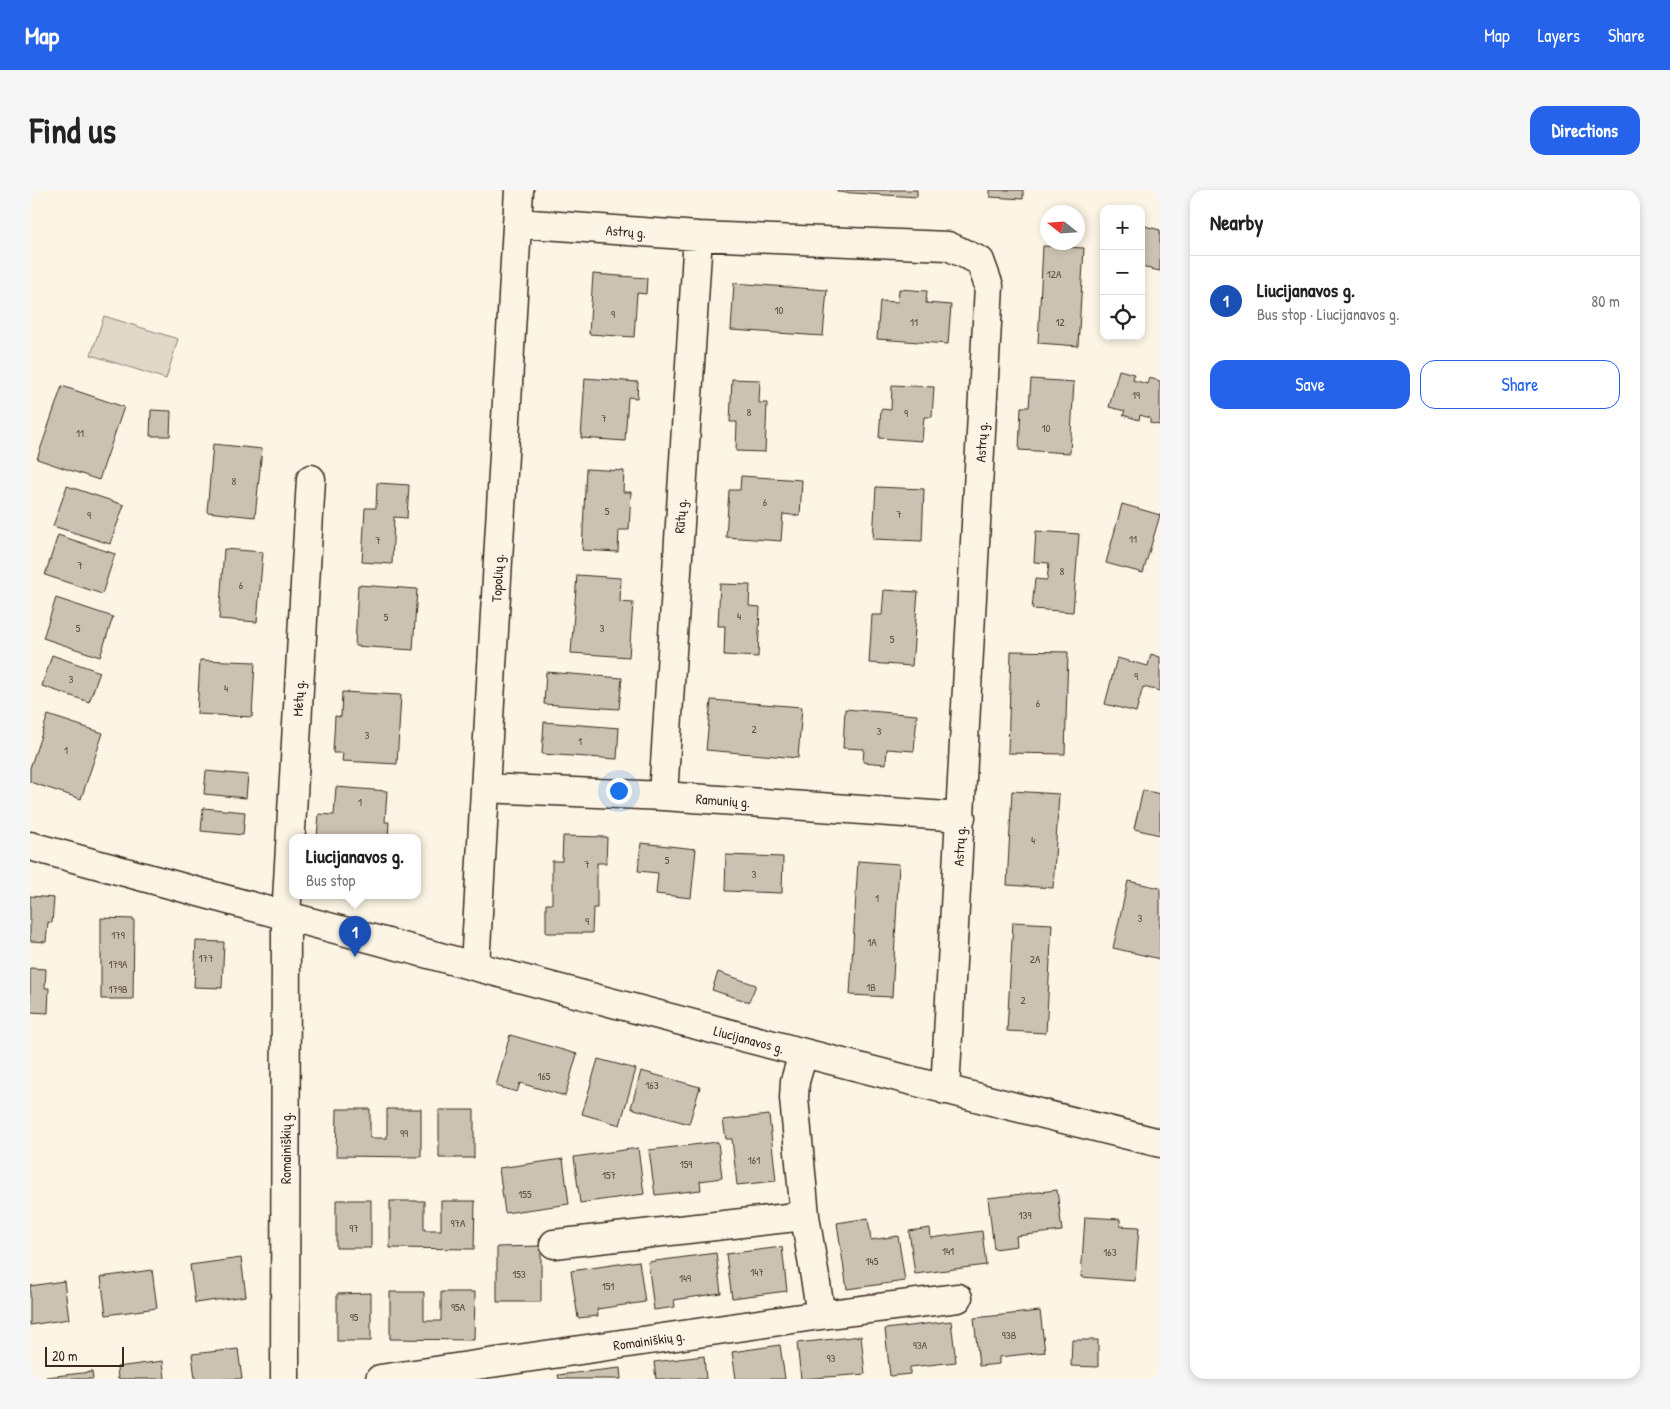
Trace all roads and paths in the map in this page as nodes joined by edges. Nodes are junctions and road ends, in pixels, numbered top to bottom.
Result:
1 (519, 190) edge
2 (517, 224) junction
3 (698, 236) junction
4 (311, 479) dead end
5 (485, 788) junction
6 (663, 796) junction
7 (961, 817) junction
8 (291, 834) edge
9 (30, 846) edge
10 (289, 864) edge
11 (286, 917) junction
12 (475, 966) junction
13 (802, 1054) junction
14 (945, 1090) junction
15 (1160, 1143) edge
16 (805, 1216) junction
17 (554, 1244) dead end
18 (958, 1298) dead end
19 (821, 1315) junction
20 (285, 1379) edge
21 (380, 1379) edge

1 - 2 street, Topolių g.
2 - 3 street, Astrų g.
2 - 5 street, Topolių g.
3 - 6 street, Rūtų g.
3 - 7 street, Astrų g.
4 - 8 street, Mėtų g.
5 - 6 street, Ramunių g.
5 - 12 street, Topolių g.
6 - 7 street, Ramunių g.
7 - 14 street, Astrų g.
9 - 11 street, Liucijanavos g.
10 - 11 street, Mėtų g.
11 - 12 street, Liucijanavos g.
11 - 20 street, Romainiškių g.
12 - 13 street, Liucijanavos g.
13 - 14 street, Liucijanavos g.
13 - 16 street, Liucijanavos g.
14 - 15 street, Liucijanavos g.
16 - 17 street
16 - 19 street
18 - 19 street, Romainiškių g.
19 - 21 street, Romainiškių g.

